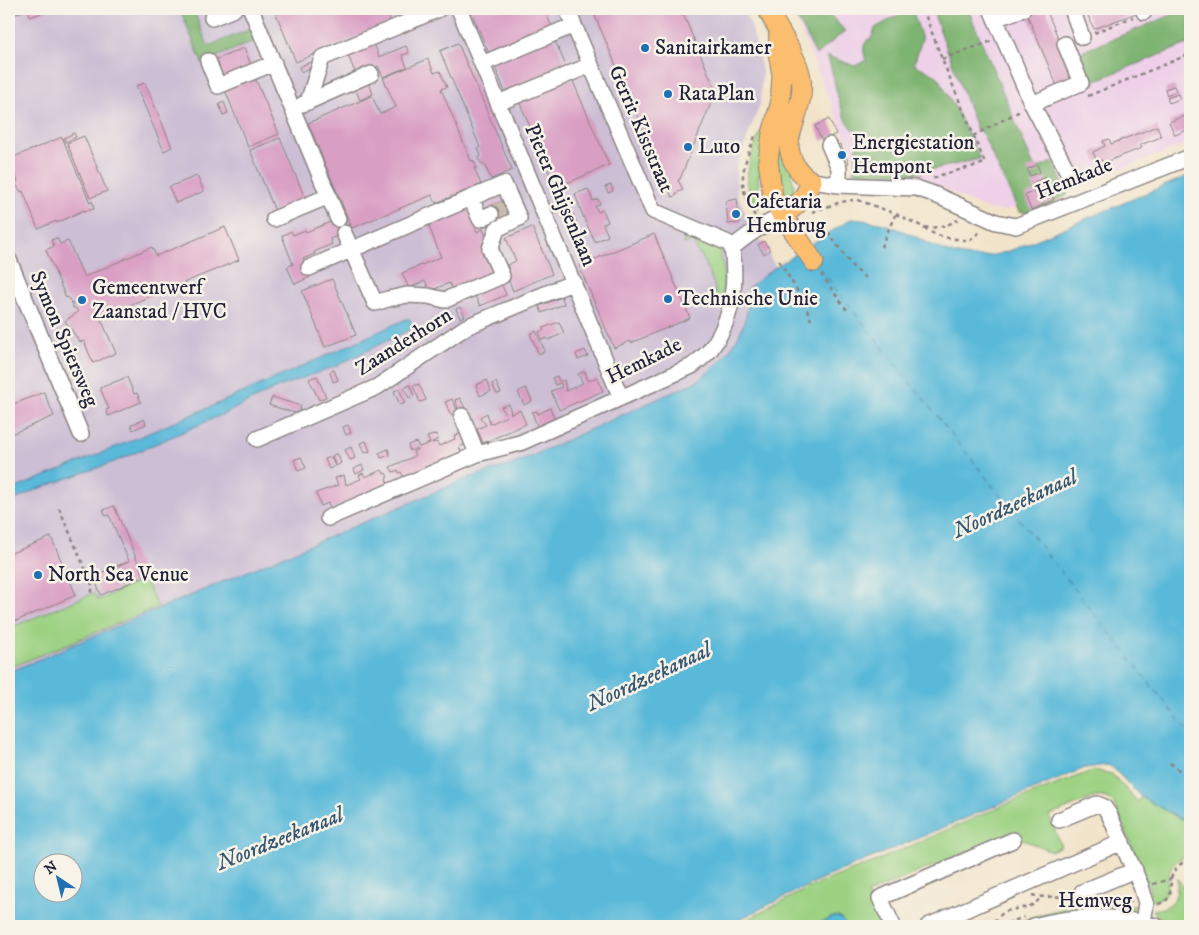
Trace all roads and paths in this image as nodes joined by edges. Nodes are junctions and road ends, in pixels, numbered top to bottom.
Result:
1 (234, 9) edge
2 (252, 9) edge
3 (440, 9) edge
4 (458, 9) edge
5 (567, 9) edge
6 (767, 9) edge
7 (923, 9) edge
8 (1023, 9) edge
9 (1072, 9) edge
10 (1144, 10) edge
11 (414, 13) edge
12 (993, 14) edge
13 (212, 18) dead end
14 (574, 25) junction
15 (779, 32) junction
16 (1002, 36) junction
17 (1082, 37) joint
18 (1066, 44) dead end
19 (1190, 54) edge
20 (942, 60) junction
21 (208, 61) dead end
22 (274, 63) junction
23 (482, 64) junction
24 (591, 65) junction
25 (371, 74) dead end
26 (1081, 82) junction
27 (308, 102) junction
28 (498, 102) junction
29 (1032, 104) junction
30 (293, 108) junction
31 (756, 131) dead end
32 (973, 136) junction
33 (829, 145) dead end
34 (1190, 157) edge
35 (1069, 174) dead end
36 (812, 181) junction
37 (839, 185) junction
38 (916, 188) junction
39 (329, 196) junction
40 (471, 198) junction
41 (540, 201) junction
42 (513, 210) junction
43 (811, 212) dead end
44 (973, 212) junction
45 (491, 214) dead end
46 (896, 214) junction
47 (782, 216) junction
48 (274, 219) dead end
49 (988, 219) junction
50 (762, 226) junction
51 (922, 226) junction
52 (828, 232) dead end
53 (880, 247) dead end
54 (732, 248) junction
55 (352, 250) junction
56 (9, 261) edge
57 (779, 261) dead end
58 (816, 265) joint
59 (309, 268) dead end
60 (870, 281) dead end
61 (574, 282) junction
62 (849, 313) dead end
63 (812, 320) dead end
64 (621, 398) junction
65 (462, 416) dead end
66 (81, 434) dead end
67 (257, 439) dead end
68 (477, 454) junction
69 (58, 508) dead end
70 (328, 518) dead end
71 (91, 594) dead end
72 (1170, 763) dead end
73 (1190, 779) edge
74 (1059, 820) dead end
75 (1013, 840) dead end
76 (1122, 842) junction
77 (1190, 858) edge
78 (1135, 870) junction
79 (1082, 892) dead end
80 (1040, 898) dead end
81 (1146, 903) junction
82 (1149, 924) edge
83 (893, 926) edge
84 (928, 926) edge
85 (987, 926) edge
86 (1034, 926) edge

1 - 13 street
2 - 22 street
3 - 11 street
4 - 23 street, Pieter Ghijsenlaan
5 - 14 street, Gerrit Kiststraat
6 - 15 main road
7 - 20 path
8 - 12 street
9 - 17 street
10 - 17 path
11 - 27 street
12 - 16 street
14 - 23 street
14 - 24 street, Gerrit Kiststraat
15 - 36 main road
15 - 47 main road
16 - 20 path
16 - 29 street
18 - 26 street
19 - 26 path
20 - 32 path
21 - 22 street
22 - 30 street
23 - 28 street, Pieter Ghijsenlaan
24 - 28 street
24 - 54 street, Gerrit Kiststraat
25 - 27 street
26 - 29 street
27 - 30 street
28 - 41 street, Pieter Ghijsenlaan
29 - 32 path
29 - 35 street
30 - 39 street
31 - 50 path
32 - 38 path
33 - 37 street
34 - 49 street, Hemkade
36 - 37 street, Hemkade
36 - 47 main road
37 - 38 street, Hemkade
38 - 44 street, Hemkade
39 - 48 street
39 - 55 street
40 - 42 street
40 - 45 street
40 - 55 street
41 - 42 street
41 - 61 street, Pieter Ghijsenlaan
42 - 55 street
43 - 46 path
44 - 49 street, Hemkade
44 - 51 path
46 - 51 path
46 - 53 path
47 - 50 street
47 - 58 main road
49 - 51 path
50 - 54 street
52 - 60 path
54 - 64 street, Hemkade
55 - 59 street
56 - 66 street, Symon Spiersweg
57 - 63 path
58 - 62 path
61 - 64 street, Pieter Ghijsenlaan
61 - 67 street, Zaanderhorn
64 - 68 street, Hemkade
65 - 68 street
68 - 70 street, Hemkade
69 - 71 path
72 - 73 path
74 - 76 street
75 - 83 street
76 - 78 street
76 - 84 street
77 - 81 path, Hemweg
78 - 79 street
78 - 81 street
80 - 85 path
81 - 82 street
82 - 86 street, Hemweg

